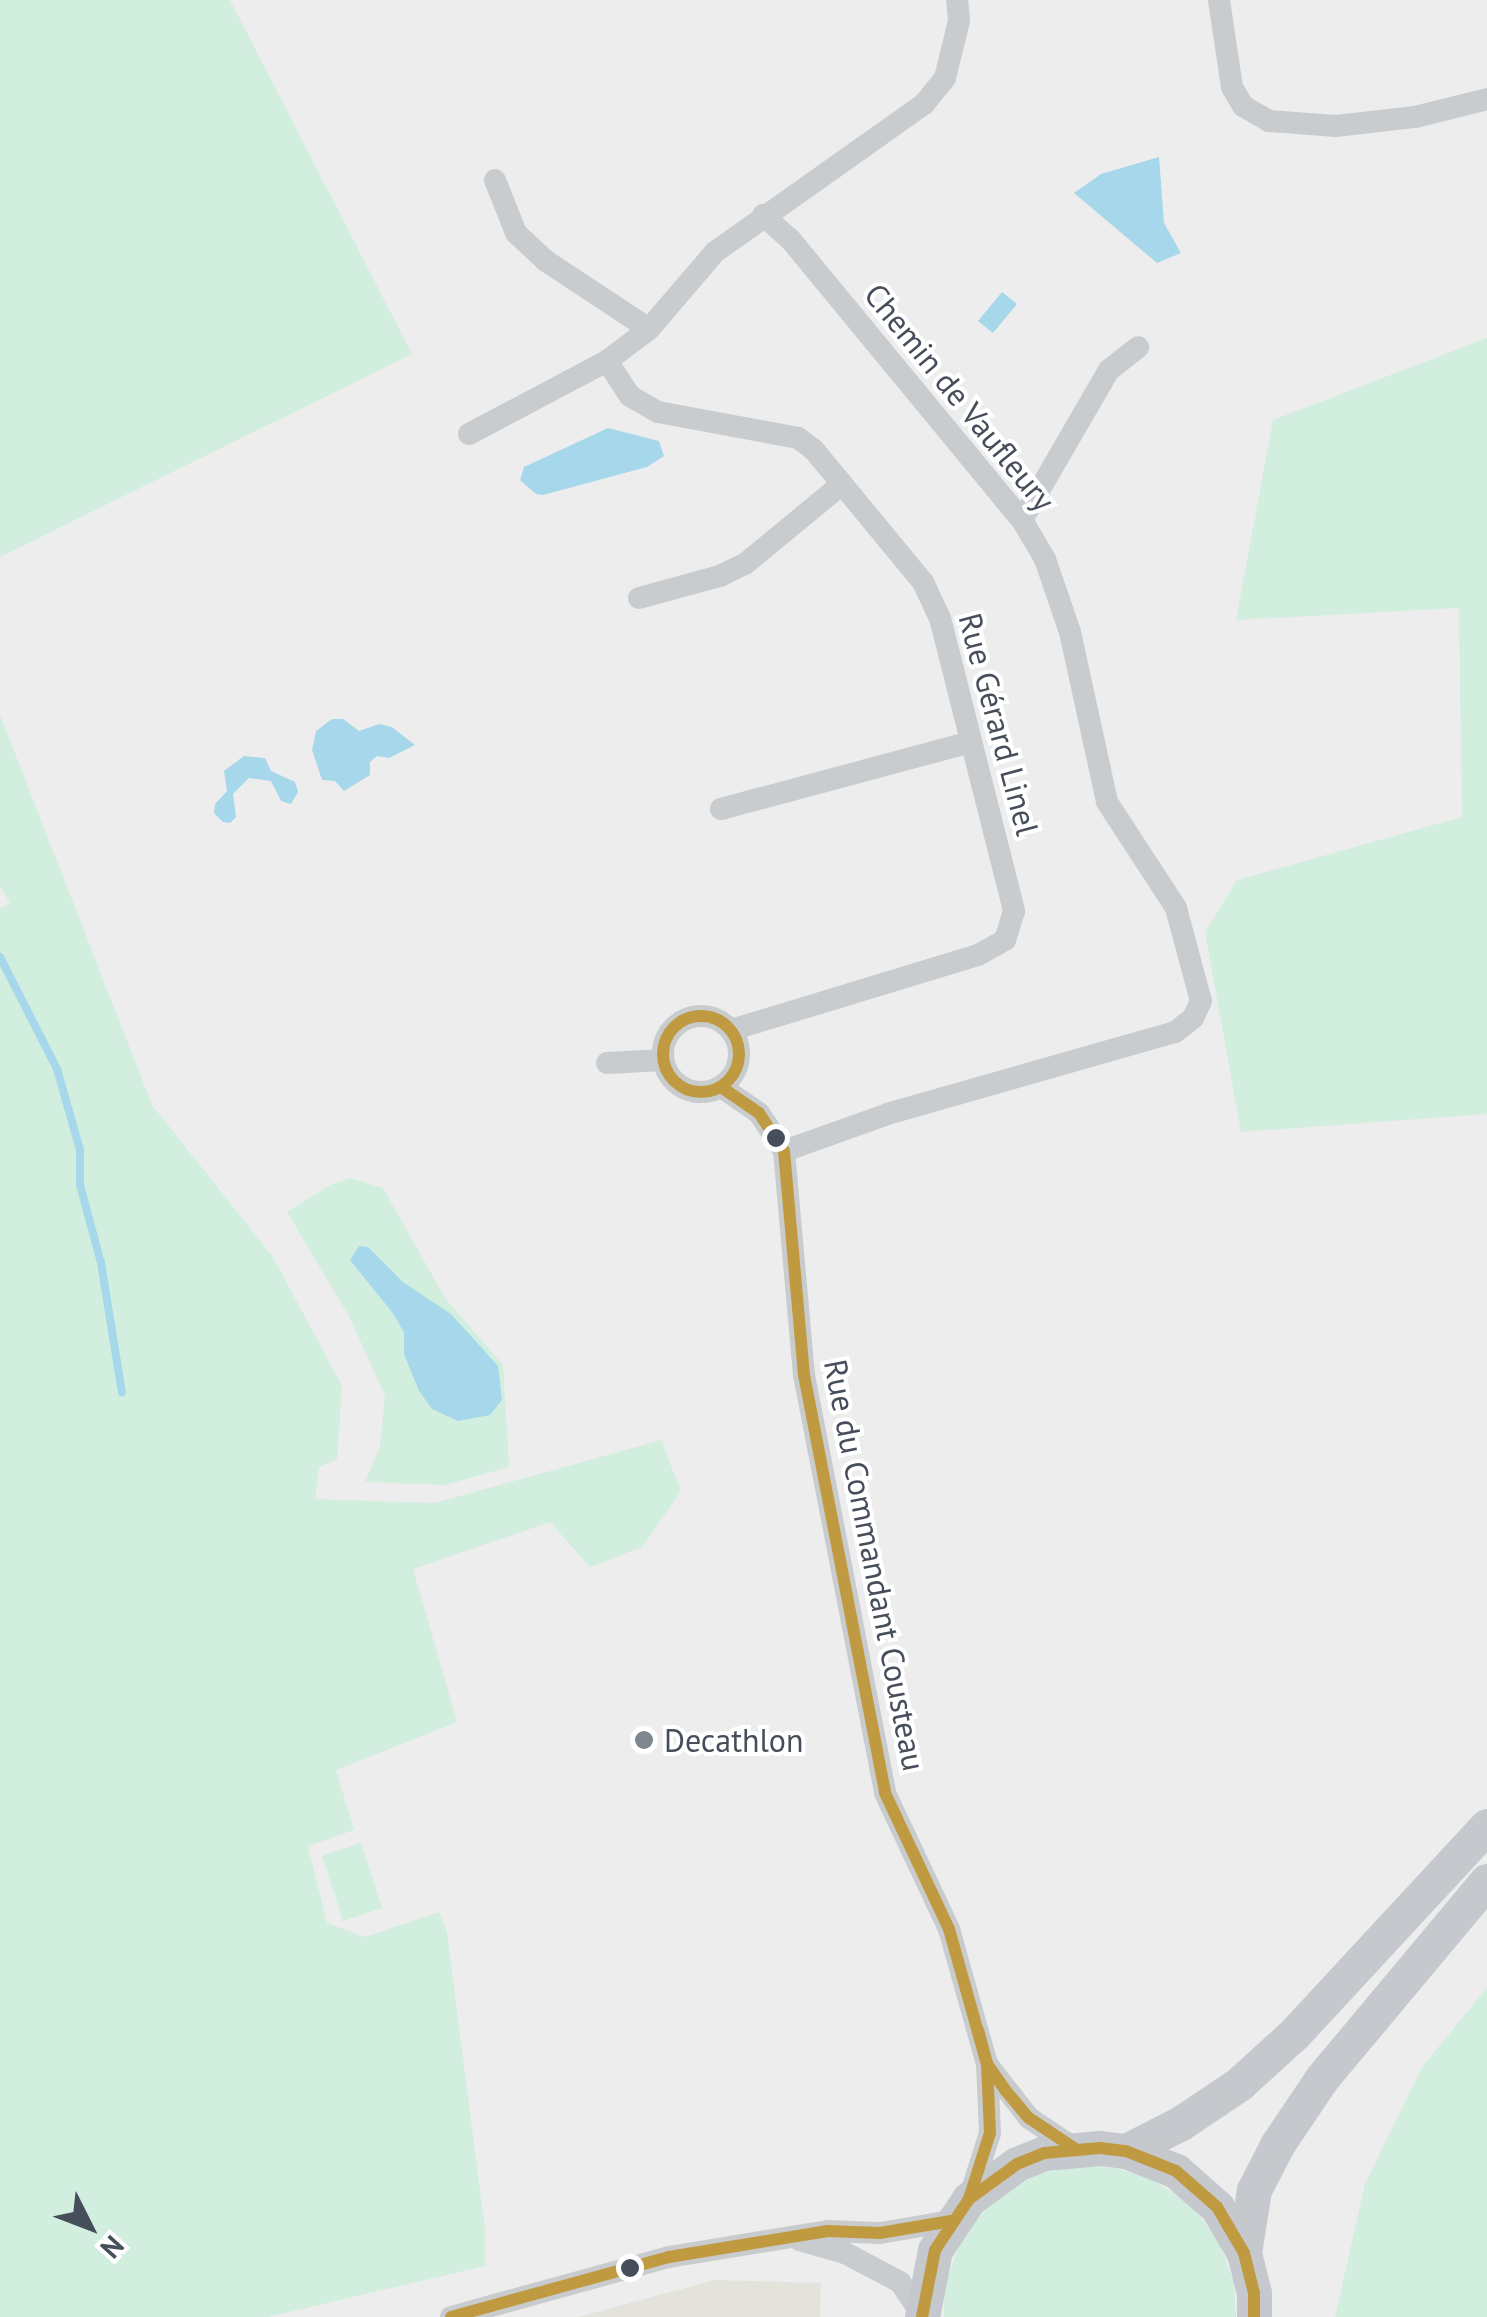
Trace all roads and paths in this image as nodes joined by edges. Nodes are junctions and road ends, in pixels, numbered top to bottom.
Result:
1 (957, 0) edge
2 (1219, 0) edge
3 (1487, 99) edge
4 (495, 180) dead end
5 (764, 215) junction
6 (649, 329) junction
7 (1138, 347) dead end
8 (608, 361) junction
9 (469, 434) dead end
10 (842, 484) junction
11 (1022, 520) junction
12 (640, 598) dead end
13 (971, 742) junction
14 (721, 809) dead end
15 (731, 1030) junction
16 (663, 1060) junction
17 (607, 1063) dead end
18 (721, 1088) junction
19 (784, 1152) junction
20 (1487, 1826) edge
21 (1487, 1881) edge
22 (988, 2064) junction
23 (1074, 2148) junction
24 (1126, 2151) junction
25 (960, 2210) junction
26 (766, 2241) junction
27 (1244, 2253) junction
28 (922, 2316) edge
29 (451, 2317) edge
30 (1254, 2317) edge

1 - 5 street
2 - 3 street
4 - 6 street
5 - 6 street
5 - 11 street, Chemin de Vaufleury
6 - 8 street
7 - 11 street
8 - 9 street
8 - 10 street, Rue Gérard Linel
10 - 12 street
10 - 13 street, Rue Gérard Linel
11 - 19 street, Chemin de Vaufleury
13 - 14 street
13 - 15 street, Rue Gérard Linel
15 - 16 street
15 - 18 street
16 - 17 street
16 - 18 street
18 - 19 street
19 - 22 street, Rue du Commandant Cousteau
20 - 24 main road
21 - 27 main road
22 - 23 street, Rue du Commandant Cousteau
22 - 25 street, Rue du Commandant Cousteau
23 - 24 main road
23 - 25 main road
24 - 27 main road
25 - 26 street
25 - 28 main road
26 - 28 street
26 - 29 street
27 - 30 main road

